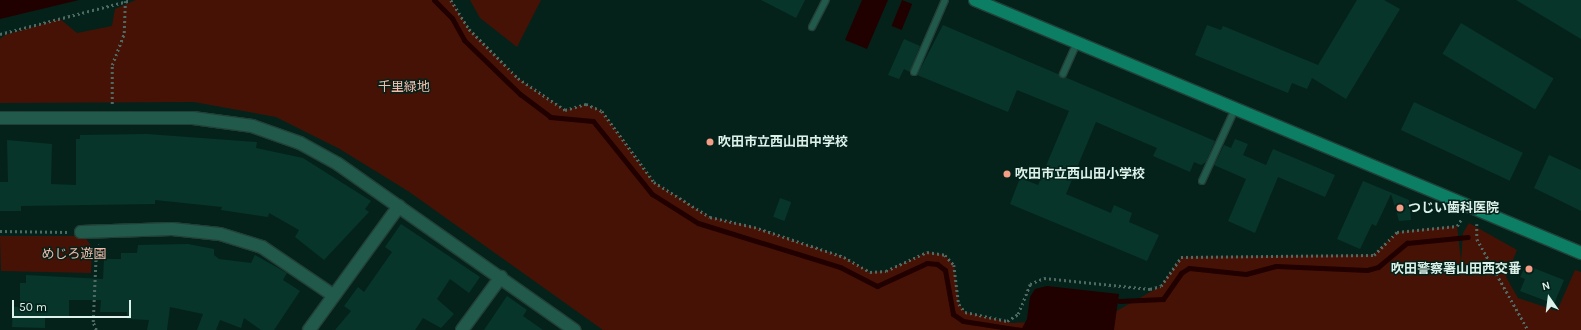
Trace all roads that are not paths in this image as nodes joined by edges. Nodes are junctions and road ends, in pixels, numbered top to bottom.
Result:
1 (826, 0) edge
2 (945, 0) edge
3 (975, 0) edge
4 (812, 27) dead end
5 (1077, 43) junction
6 (914, 72) dead end
7 (1063, 74) dead end
8 (1235, 109) junction
9 (0, 118) edge
10 (1202, 182) dead end
11 (399, 206) junction
12 (81, 232) road end
13 (1581, 253) edge
14 (501, 277) junction
15 (333, 295) junction
16 (309, 330) edge
17 (462, 330) edge
18 (574, 330) edge

1 - 4 lane
2 - 6 lane
3 - 5 street
5 - 7 lane
5 - 8 street
8 - 10 lane
8 - 13 street
9 - 11 street
11 - 14 street
11 - 15 street
12 - 15 street
14 - 17 street
14 - 18 street
15 - 16 street

